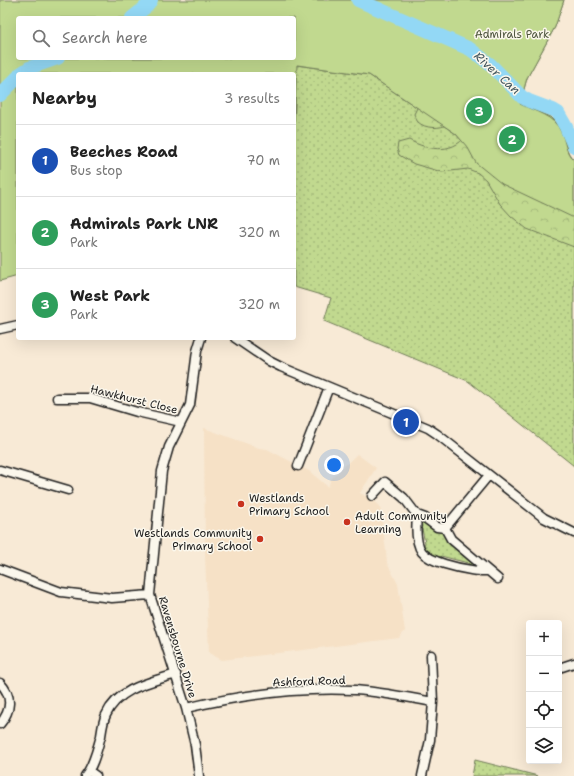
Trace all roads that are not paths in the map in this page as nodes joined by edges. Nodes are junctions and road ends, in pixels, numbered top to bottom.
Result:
1 (16, 325) edge
2 (0, 329) edge
3 (200, 340) edge
4 (238, 340) edge
5 (329, 387) junction
6 (57, 398) dead end
7 (181, 422) junction
8 (298, 466) dead end
9 (0, 470) edge
10 (488, 474) junction
11 (68, 490) dead end
12 (372, 496) dead end
13 (417, 515) junction
14 (445, 528) junction
15 (574, 533) edge
16 (0, 569) edge
17 (486, 570) junction
18 (498, 579) dead end
19 (150, 595) junction
20 (431, 655) dead end
21 (574, 663) edge
22 (562, 667) edge
23 (176, 674) junction
24 (0, 683) edge
25 (433, 702) junction
26 (186, 708) junction
27 (0, 724) edge
28 (90, 774) edge
29 (200, 776) edge
30 (422, 776) edge

1 - 2 street
3 - 7 street, Ravensbourne Drive
4 - 5 street
5 - 8 street
5 - 10 street
6 - 7 street, Hawkhurst Close
7 - 19 street, Ravensbourne Drive
9 - 11 street
10 - 14 street
10 - 15 street
12 - 13 street
13 - 14 street
13 - 17 street
14 - 17 street
16 - 19 street
17 - 18 street
19 - 23 street, Ravensbourne Drive
20 - 25 street
21 - 22 street
23 - 26 street, Ravensbourne Drive
23 - 28 street
24 - 27 street
25 - 26 street, Ashford Road
25 - 30 street
26 - 29 street, Ravensbourne Drive

